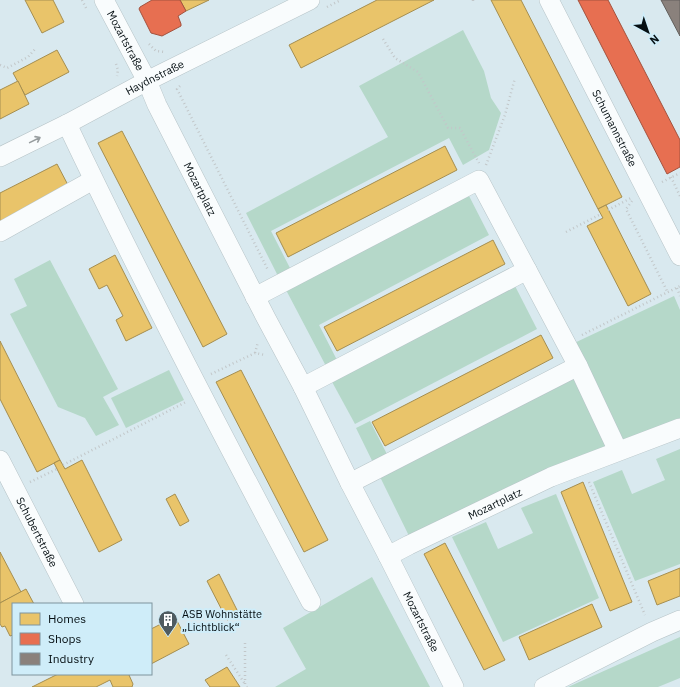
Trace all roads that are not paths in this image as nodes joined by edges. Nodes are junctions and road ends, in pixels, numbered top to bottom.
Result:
1 (104, 0) edge
2 (549, 0) edge
3 (319, 4) edge
4 (147, 81) junction
5 (67, 124) junction
6 (0, 157) edge
7 (94, 180) junction
8 (0, 232) edge
9 (680, 256) edge
10 (527, 270) junction
11 (255, 297) junction
12 (578, 366) junction
13 (302, 387) junction
14 (680, 428) edge
15 (618, 451) junction
16 (0, 460) edge
17 (350, 483) junction
18 (388, 556) junction
19 (311, 602) dead end
20 (73, 603) edge
21 (680, 620) edge
22 (454, 687) edge
23 (544, 687) edge

1 - 4 street, Mozartstraße
2 - 9 street, Schumannstraße
3 - 4 street, Haydnstraße
4 - 5 street, Haydnstraße
4 - 11 street, Mozartplatz
6 -> 5 street, Haydnstraße
5 - 7 street
7 - 8 street
7 - 19 street
10 - 11 street
10 - 12 street
10 - 13 street
11 - 13 street, Mozartplatz
12 - 15 street
12 - 17 street
13 - 17 street, Mozartplatz
14 - 15 street, Mozartplatz
15 - 18 street, Mozartplatz
16 - 20 street, Schubertstraße
17 - 18 street, Mozartplatz
18 - 22 street, Mozartstraße
21 - 23 street

